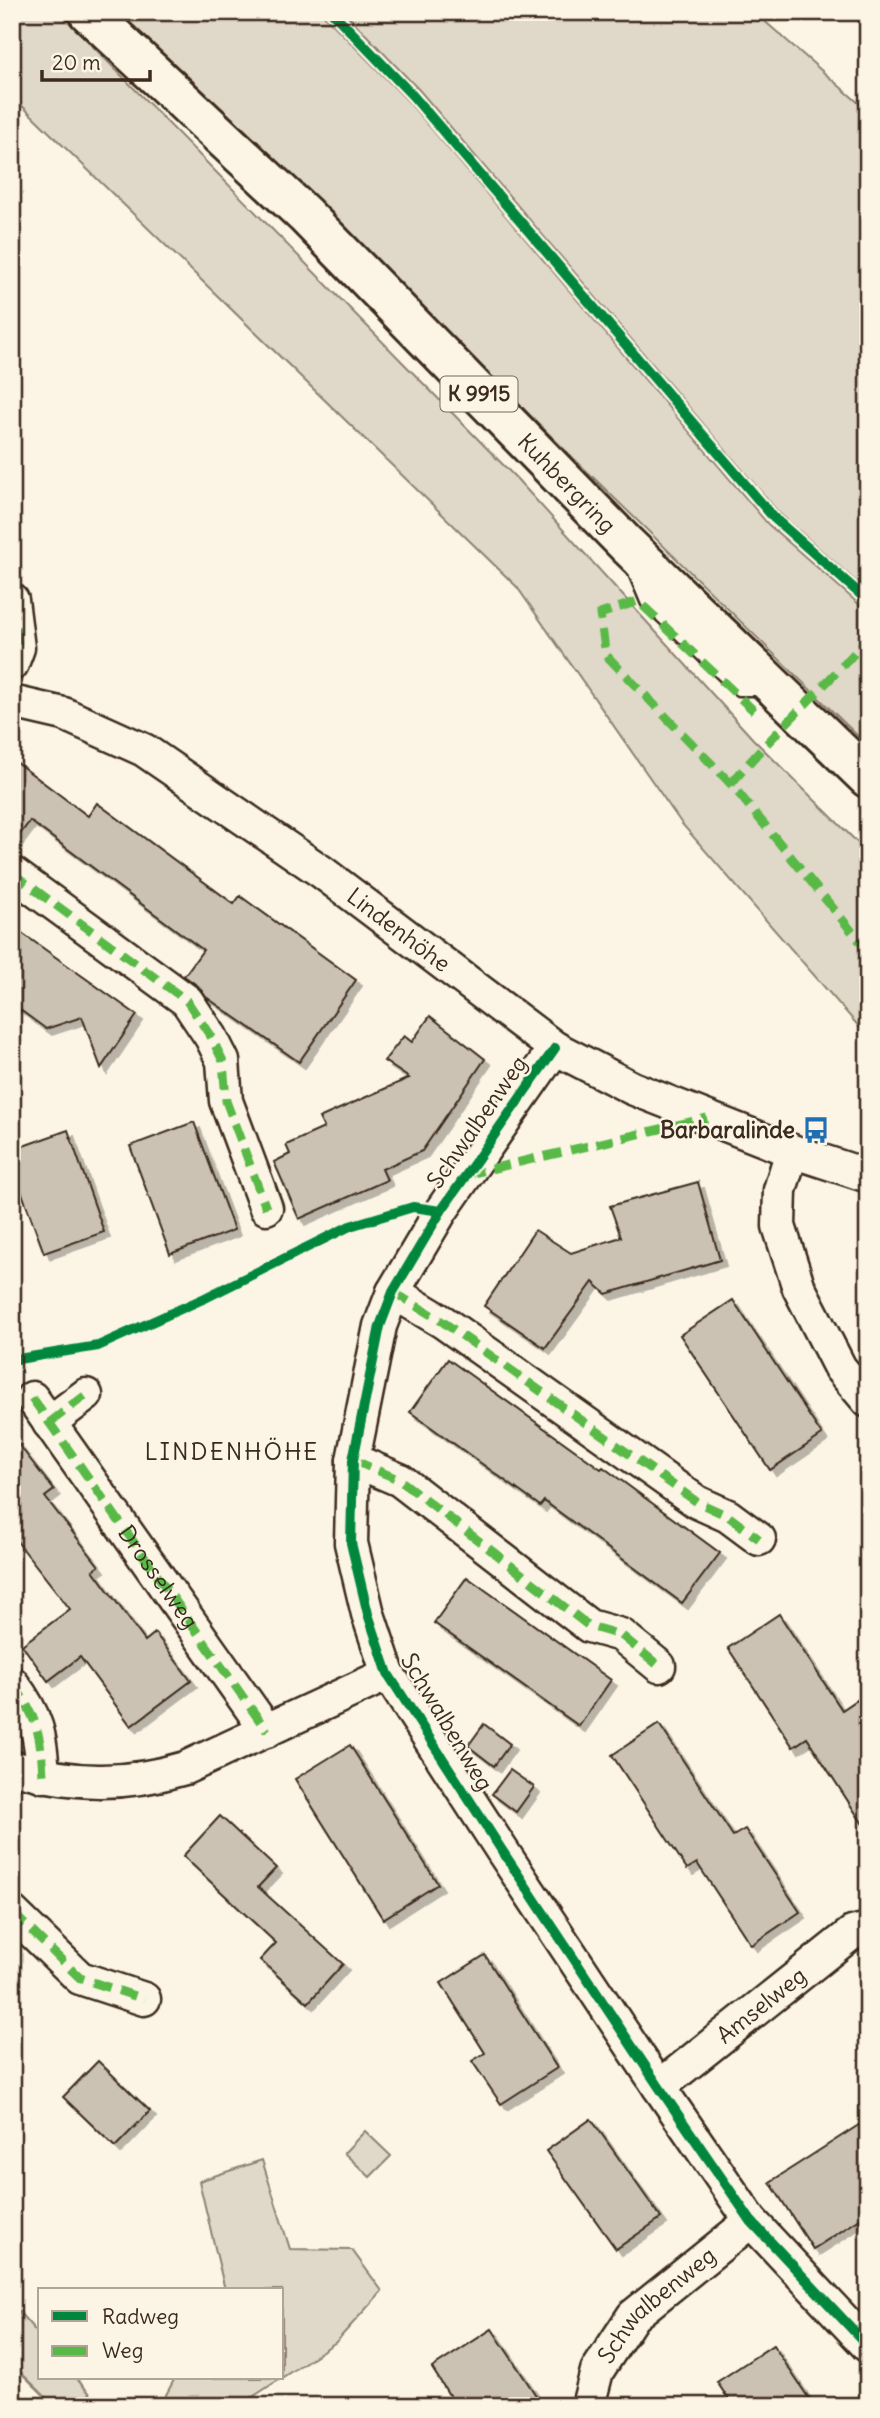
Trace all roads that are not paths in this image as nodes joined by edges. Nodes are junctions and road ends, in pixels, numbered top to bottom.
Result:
1 (88, 12) edge
2 (12, 600) edge
3 (12, 664) edge
4 (12, 702) edge
5 (868, 778) edge
6 (12, 873) edge
7 (555, 1048) junction
8 (792, 1152) junction
9 (868, 1176) edge
10 (266, 1208) dead end
11 (393, 1292) junction
12 (86, 1395) dead end
13 (868, 1401) edge
14 (353, 1460) junction
15 (760, 1539) dead end
16 (659, 1666) dead end
17 (388, 1674) junction
18 (12, 1683) edge
19 (267, 1731) junction
20 (12, 1767) edge
21 (43, 1776) junction
22 (12, 1912) edge
23 (868, 1929) edge
24 (144, 1999) dead end
25 (659, 2087) junction
26 (751, 2221) junction
27 (868, 2346) edge
28 (588, 2406) edge

1 - 5 main road, Kuhbergring / K 9915
2 - 3 street
4 - 7 street, Lindenhöhe
6 - 10 street
7 - 8 street, Lindenhöhe
7 - 11 street, Schwalbenweg
8 - 9 street, Lindenhöhe
8 - 13 street
11 - 14 street, Schwalbenweg
11 - 15 street
12 - 19 street, Drosselweg
14 - 16 street
14 - 17 street, Schwalbenweg
17 - 19 street
17 - 25 street, Schwalbenweg
18 - 21 street
19 - 21 street
20 - 21 street
22 - 24 street
23 - 25 street, Amselweg
25 - 26 street, Schwalbenweg
26 - 27 street, Schwalbenweg
26 - 28 street, Schwalbenweg

